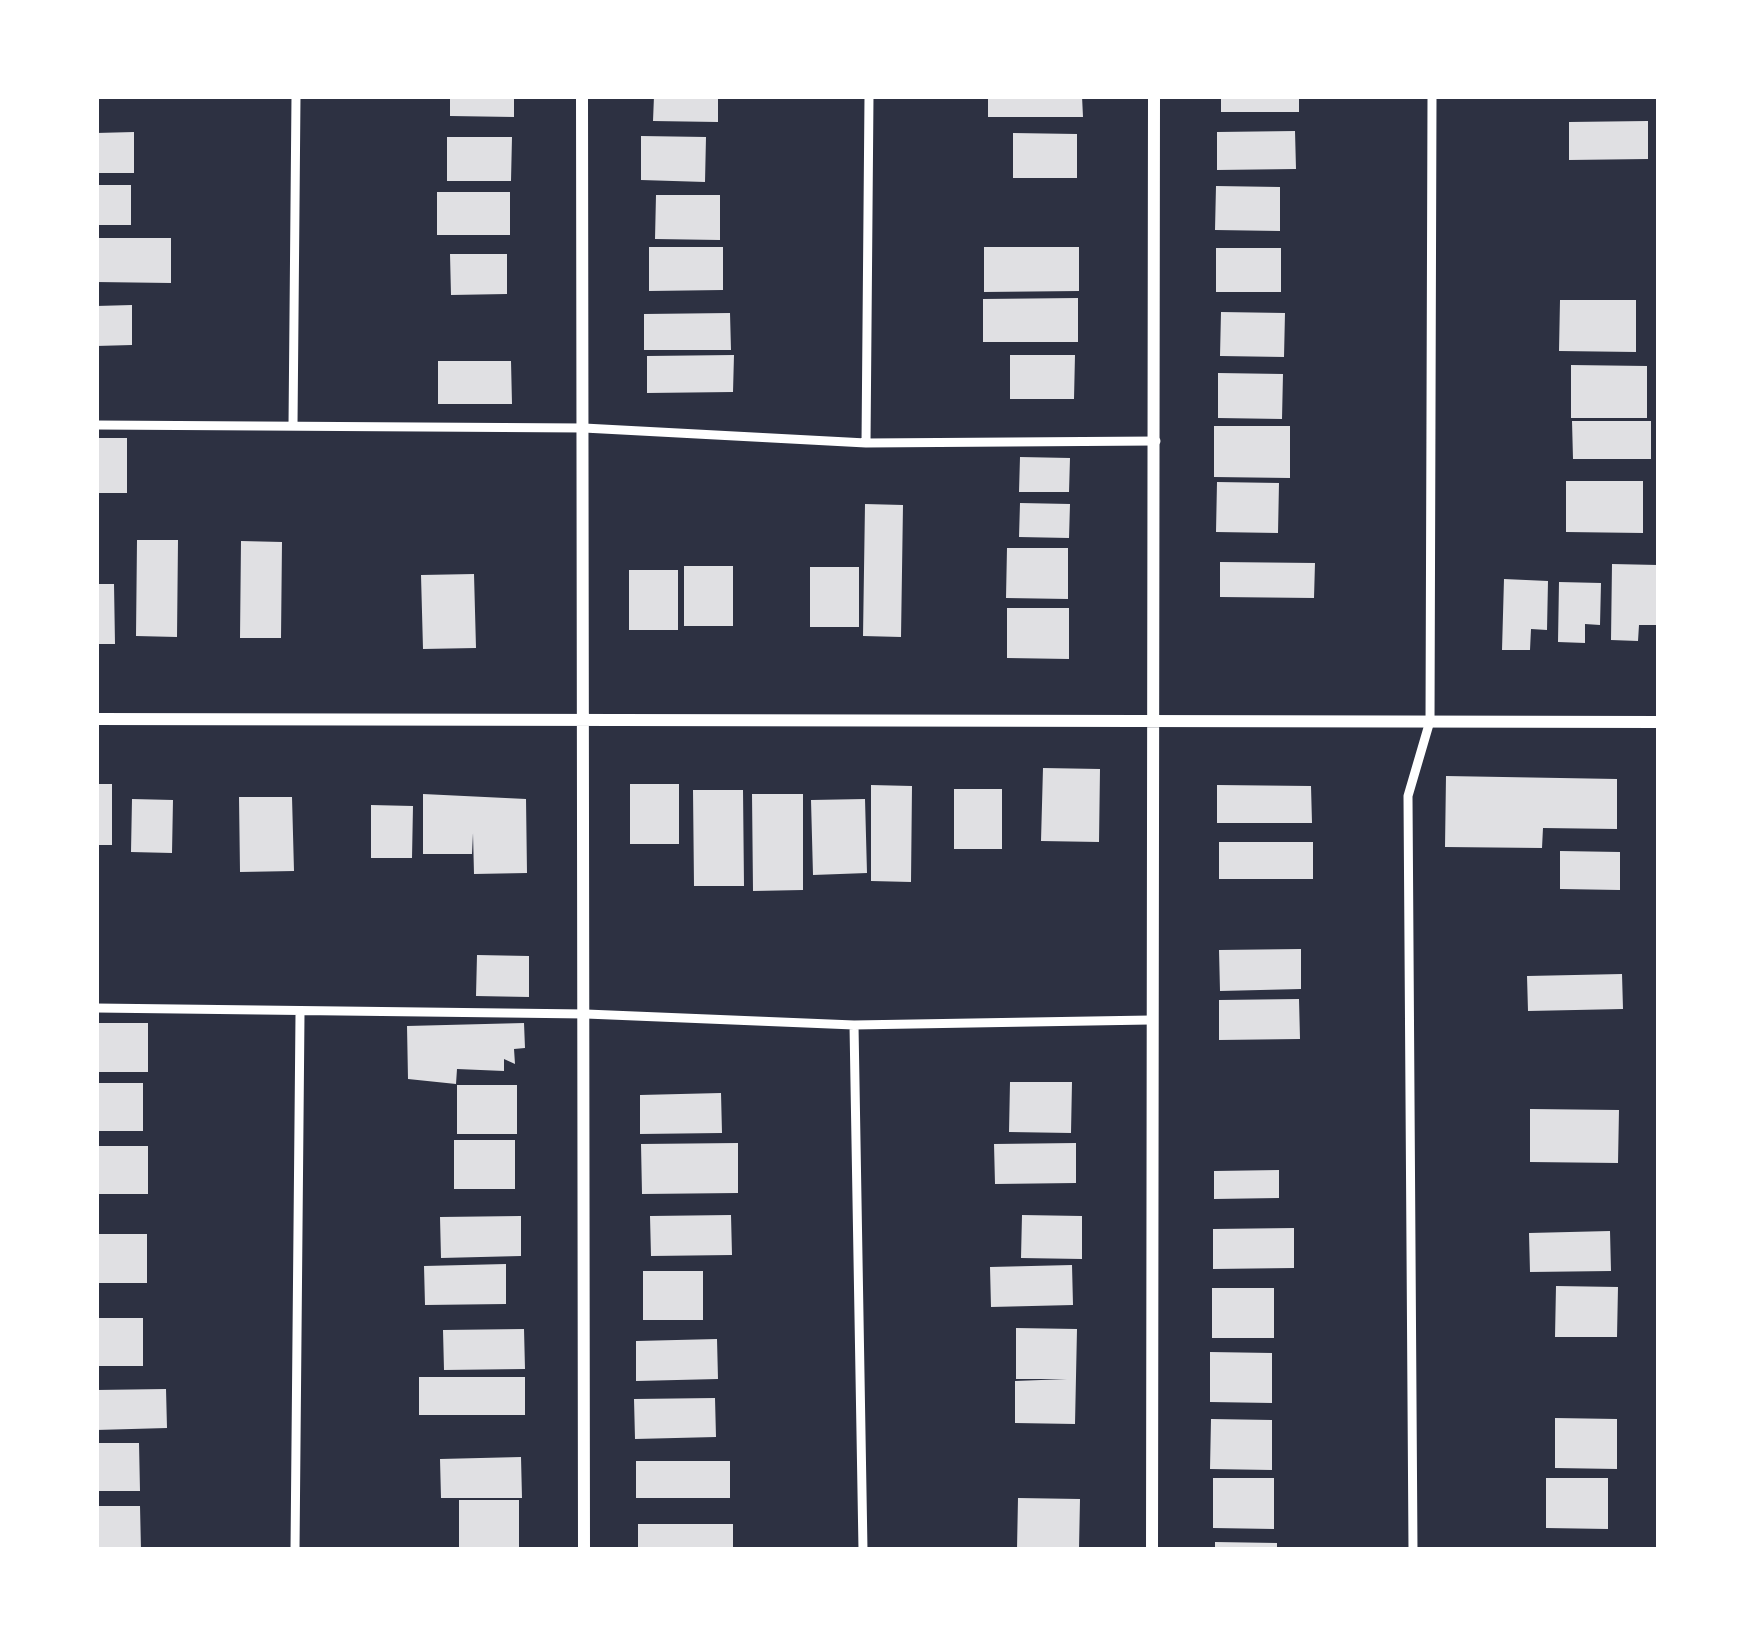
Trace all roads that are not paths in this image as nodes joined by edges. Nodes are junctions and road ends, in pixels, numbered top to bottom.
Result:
1 (296, 96) edge
2 (582, 96) edge
3 (869, 96) edge
4 (1154, 96) edge
5 (1432, 96) edge
6 (96, 424) edge
7 (293, 425) junction
8 (584, 428) junction
9 (1156, 441) junction
10 (866, 443) junction
11 (96, 718) edge
12 (586, 718) junction
13 (1154, 722) junction
14 (1430, 722) junction
15 (1659, 722) edge
16 (96, 1008) edge
17 (300, 1014) junction
18 (586, 1014) junction
19 (1150, 1020) junction
20 (854, 1025) junction
21 (295, 1550) edge
22 (584, 1550) edge
23 (863, 1550) edge
24 (1152, 1550) edge
25 (1413, 1550) edge

1 - 7 lane
2 - 8 street
3 - 10 lane
4 - 9 street
5 - 14 lane
6 - 7 lane
7 - 8 lane
8 - 10 lane
8 - 12 street
9 - 10 lane
9 - 13 street
11 - 12 street
12 - 13 street
12 - 18 street
13 - 14 street
13 - 19 street
14 - 15 street
14 - 25 lane
16 - 17 lane
17 - 18 lane
17 - 21 lane
18 - 20 lane
18 - 22 street
19 - 20 lane
19 - 24 street
20 - 23 lane

